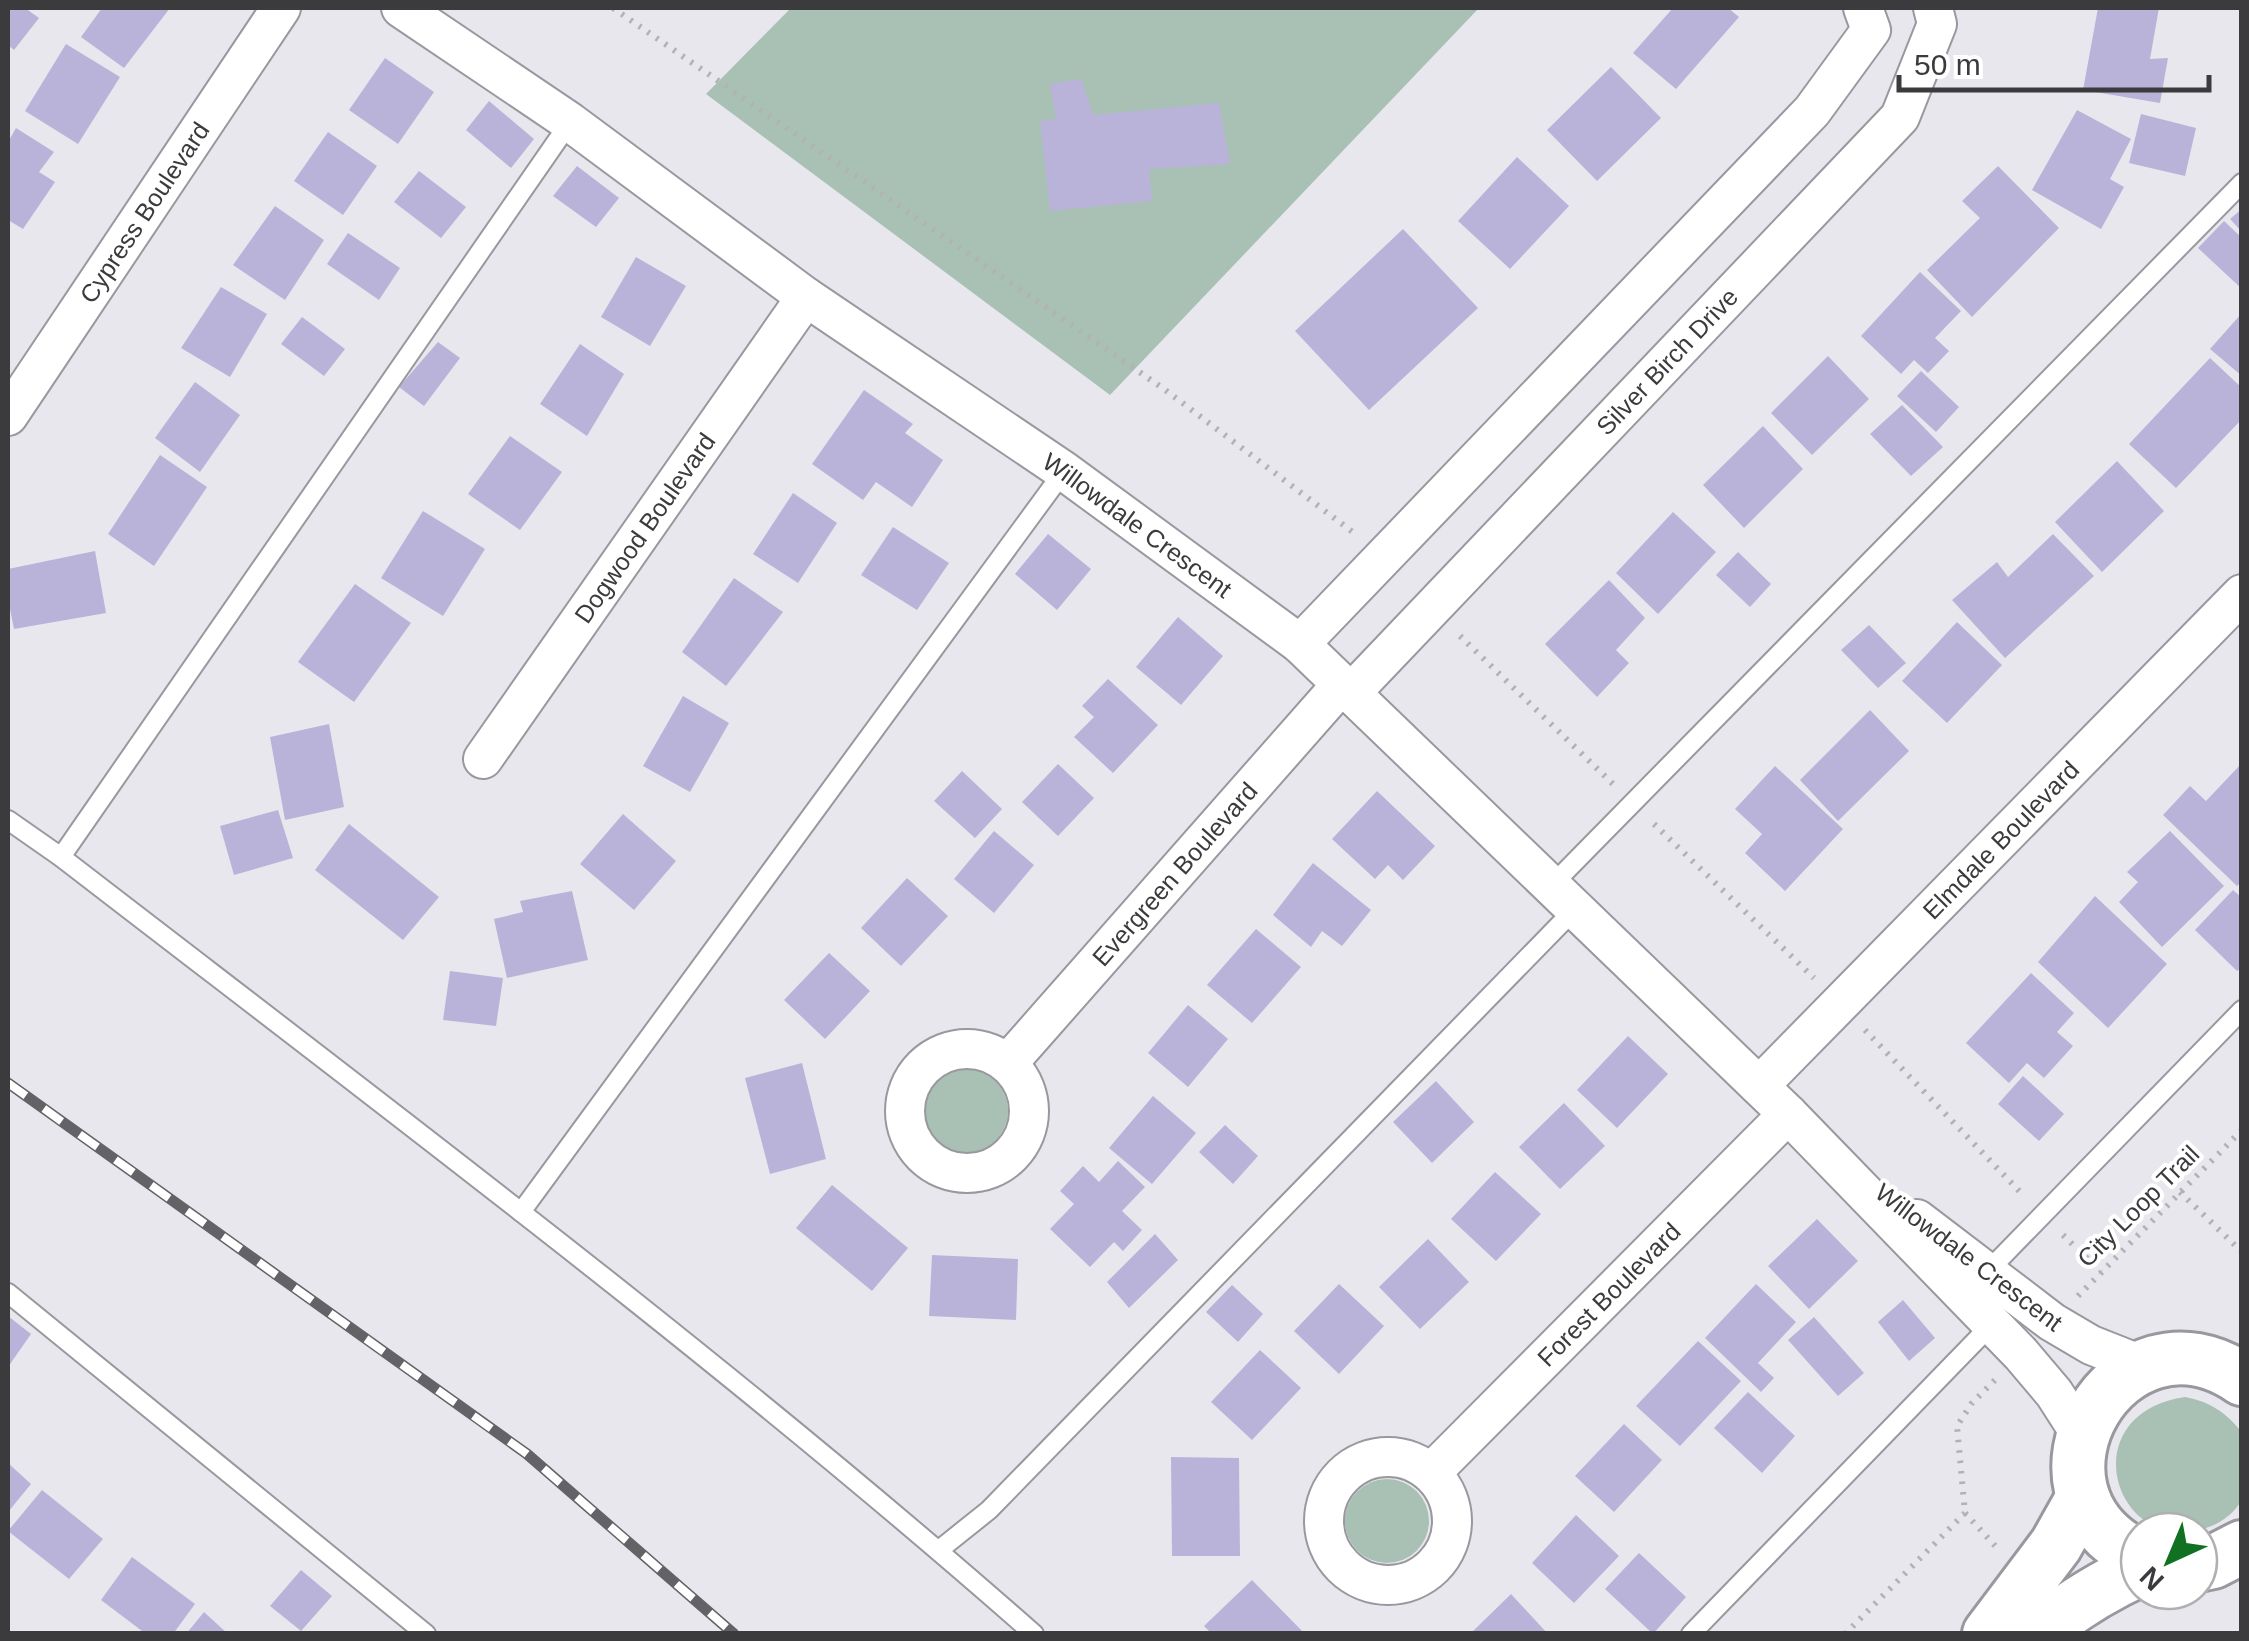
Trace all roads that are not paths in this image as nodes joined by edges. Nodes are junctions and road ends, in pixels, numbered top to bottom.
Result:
1 (282, 8) edge
2 (401, 8) edge
3 (1863, 8) edge
4 (1933, 8) edge
5 (570, 122) junction
6 (2242, 183) edge
7 (806, 297) junction
8 (8, 416) edge
9 (1064, 471) junction
10 (2242, 594) edge
11 (1300, 644) junction
12 (1346, 688) junction
13 (483, 760) dead end
14 (8, 820) edge
15 (61, 857) junction
16 (1562, 899) junction
17 (2242, 1010) edge
18 (1008, 1063) dead end
19 (1759, 1086) junction
20 (1796, 1122) junction
21 (520, 1212) junction
22 (1986, 1274) junction
23 (8, 1293) edge
24 (1992, 1324) junction
25 (2228, 1361) edge
26 (2144, 1366) junction
27 (2081, 1435) junction
28 (1431, 1474) dead end
29 (2083, 1496) junction
30 (2119, 1545) edge
31 (939, 1550) junction
32 (2119, 1579) edge
33 (426, 1634) edge
34 (1034, 1634) edge
35 (1691, 1634) edge
36 (1988, 1634) edge
37 (2038, 1634) edge

1 - 8 street, Cypress Boulevard
2 - 5 street, Willowdale Crescent
3 - 11 street
4 - 12 street, Silver Birch Drive
5 - 7 street, Willowdale Crescent
5 - 15 lane
6 - 16 lane
7 - 9 street, Willowdale Crescent
7 - 13 street, Dogwood Boulevard
9 - 11 street, Willowdale Crescent
9 - 21 lane
10 - 19 street, Elmdale Boulevard
11 - 12 street, Willowdale Crescent
12 - 16 street, Willowdale Crescent
12 - 18 street, Evergreen Boulevard
14 - 15 lane
15 - 21 lane
16 - 19 street, Willowdale Crescent
16 - 31 lane
17 - 22 lane
19 - 20 street, Willowdale Crescent
20 - 22 street, Willowdale Crescent
20 - 24 street, Willowdale Crescent
20 - 28 street, Forest Boulevard
21 - 31 lane
22 - 26 street, Willowdale Crescent
23 - 33 lane
24 - 27 street, Willowdale Crescent
24 - 35 lane
25 - 26 main road
26 - 27 main road
27 - 29 main road
29 - 30 main road
29 - 36 main road
31 - 34 lane
32 - 37 main road

